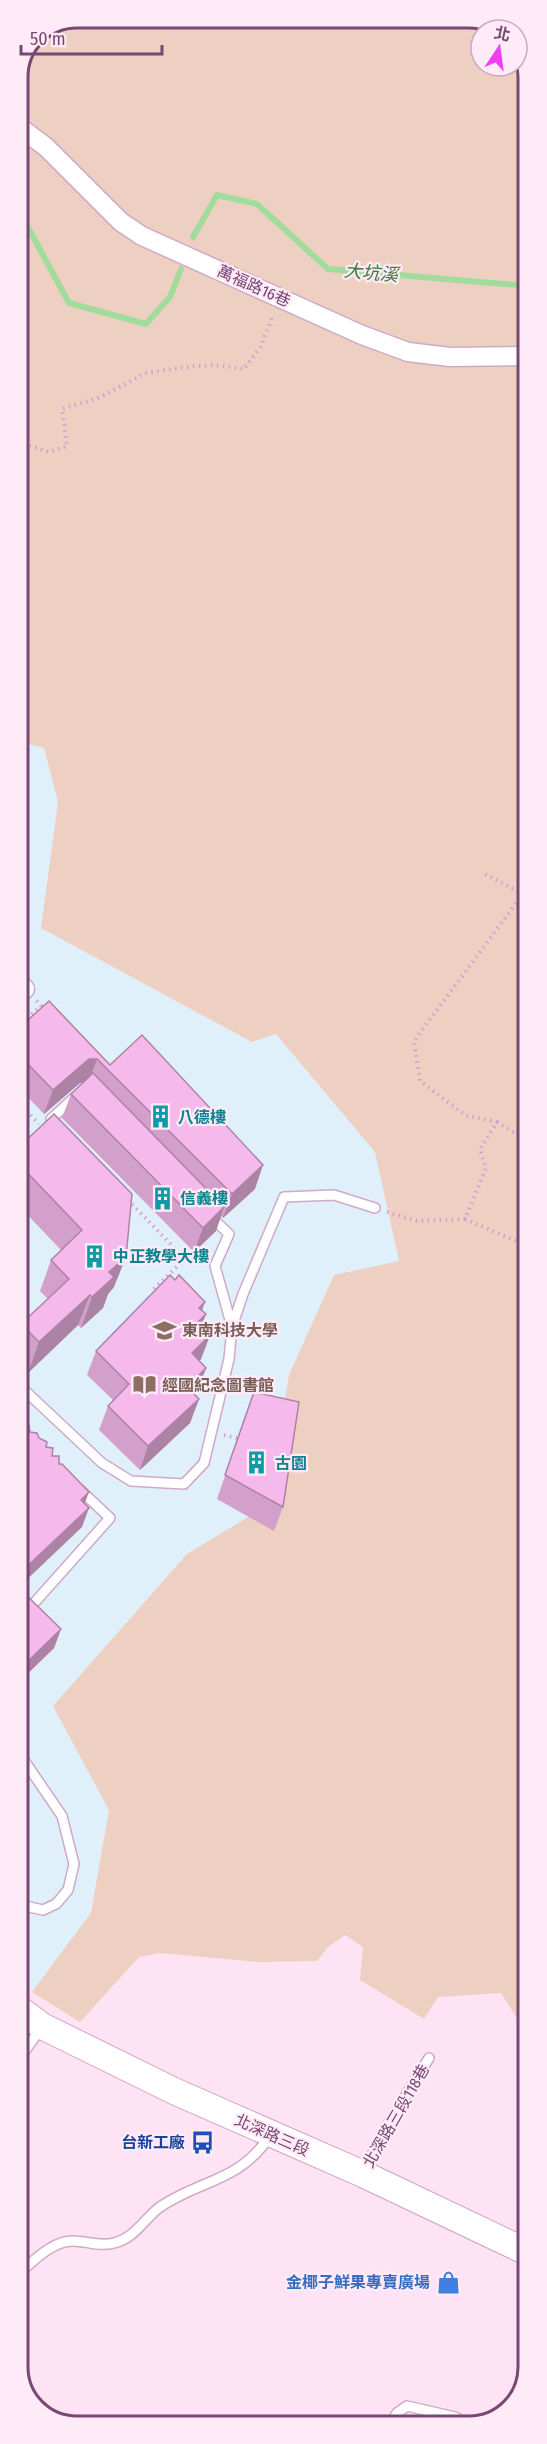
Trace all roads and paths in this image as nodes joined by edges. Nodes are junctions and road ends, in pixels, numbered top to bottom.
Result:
1 (28, 134) edge
2 (280, 297) junction
3 (518, 356) edge
4 (28, 445) edge
5 (483, 873) dead end
6 (518, 891) edge
7 (518, 901) edge
8 (41, 1006) edge
9 (28, 1017) edge
10 (84, 1088) edge
11 (51, 1119) edge
12 (497, 1122) junction
13 (518, 1135) edge
14 (122, 1193) edge
15 (375, 1208) joint
16 (204, 1209) edge
17 (465, 1219) junction
18 (518, 1242) edge
19 (185, 1259) junction
20 (215, 1266) junction
21 (154, 1289) edge
22 (232, 1327) junction
23 (28, 1393) edge
24 (68, 1479) edge
25 (28, 1610) edge
26 (28, 1766) edge
27 (28, 1907) edge
28 (28, 2016) edge
29 (42, 2026) junction
30 (28, 2046) edge
31 (429, 2058) dead end
32 (271, 2134) junction
33 (363, 2174) junction
34 (518, 2248) edge
35 (28, 2266) edge
36 (395, 2416) edge
37 (450, 2416) edge

1 - 2 street, 萬福路16巷
2 - 3 street, 萬福路16巷
2 - 4 path
5 - 6 path
7 - 12 path
8 - 9 path
10 - 11 lane
12 - 13 path
12 - 17 path
14 - 19 path
15 - 17 path
15 - 22 lane
16 - 20 lane
17 - 18 path
19 - 20 path
19 - 21 path
20 - 22 lane
22 - 23 lane
24 - 25 lane
26 - 27 lane
28 - 29 main road, 北深路三段
29 - 30 lane
29 - 32 main road, 北深路三段
31 - 33 lane, 北深路三段118巷
32 - 33 main road, 北深路三段
32 - 35 lane
33 - 34 main road, 北深路三段
36 - 37 lane

